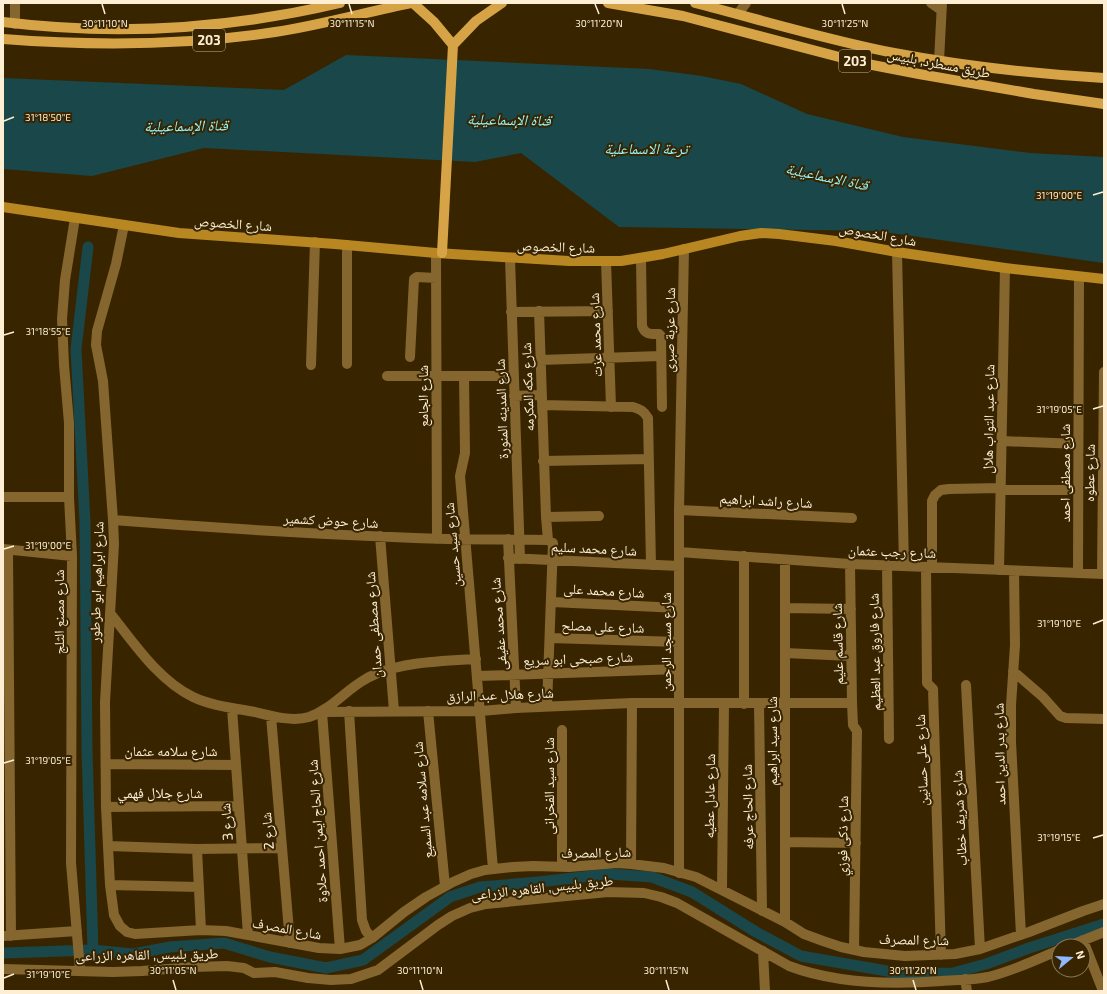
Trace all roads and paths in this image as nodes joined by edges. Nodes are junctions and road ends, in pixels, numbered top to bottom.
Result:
1 (16, 3) edge
2 (340, 3) edge
3 (412, 3) edge
4 (502, 3) edge
5 (608, 3) edge
6 (695, 3) edge
7 (746, 3) edge
8 (931, 3) edge
9 (941, 6) edge
10 (738, 14) junction
11 (3, 22) edge
12 (15, 24) junction
13 (3, 39) edge
14 (453, 46) junction
15 (939, 61) junction
16 (1104, 78) edge
17 (1104, 104) edge
18 (3, 207) edge
19 (75, 218) junction
20 (124, 225) junction
21 (315, 242) junction
22 (347, 245) junction
23 (684, 249) junction
24 (897, 252) junction
25 (439, 253) junction
26 (510, 258) junction
27 (641, 258) junction
28 (606, 261) junction
29 (1005, 268) junction
30 (1079, 277) junction
31 (436, 278) junction
32 (1104, 280) edge
33 (539, 311) junction
34 (608, 311) junction
35 (511, 312) junction
36 (661, 356) junction
37 (410, 358) dead end
38 (610, 358) junction
39 (540, 360) junction
40 (348, 364) dead end
41 (310, 365) dead end
42 (1104, 372) edge
43 (387, 376) dead end
44 (436, 376) junction
45 (464, 376) junction
46 (514, 376) junction
47 (514, 396) junction
48 (542, 400) junction
49 (611, 407) junction
50 (662, 407) dead end
51 (681, 412) joint
52 (1002, 441) junction
53 (1078, 444) junction
54 (649, 459) junction
55 (543, 461) junction
56 (1001, 489) junction
57 (1078, 490) junction
58 (3, 497) edge
59 (69, 498) junction
60 (679, 510) junction
61 (599, 516) dead end
62 (546, 517) junction
63 (852, 518) dead end
64 (113, 520) junction
65 (380, 536) junction
66 (437, 538) junction
67 (464, 538) junction
68 (508, 539) junction
69 (519, 539) junction
70 (550, 540) junction
71 (5, 550) edge
72 (679, 552) junction
73 (72, 556) junction
74 (744, 556) junction
75 (508, 558) junction
76 (520, 559) junction
77 (553, 560) junction
78 (785, 560) junction
79 (850, 564) junction
80 (651, 565) junction
81 (887, 565) junction
82 (679, 566) junction
83 (904, 566) junction
84 (929, 567) junction
85 (999, 570) junction
86 (1014, 571) junction
87 (1078, 573) junction
88 (1103, 574) edge
89 (552, 602) junction
90 (679, 608) junction
91 (785, 608) junction
92 (851, 609) junction
93 (110, 613) junction
94 (550, 638) junction
95 (679, 642) junction
96 (785, 653) junction
97 (851, 656) junction
98 (476, 659) junction
99 (391, 669) junction
100 (679, 669) junction
101 (1013, 672) junction
102 (548, 673) junction
103 (515, 674) junction
104 (478, 676) junction
105 (966, 685) dead end
106 (632, 703) junction
107 (679, 703) junction
108 (852, 703) junction
109 (724, 704) junction
110 (744, 704) junction
111 (759, 704) junction
112 (785, 704) junction
113 (547, 706) junction
114 (232, 708) junction
115 (516, 708) junction
116 (349, 711) junction
117 (394, 711) junction
118 (428, 711) junction
119 (481, 711) junction
120 (322, 712) junction
121 (271, 716) junction
122 (1104, 720) edge
123 (853, 724) joint
124 (562, 730) dead end
125 (889, 739) dead end
126 (106, 764) junction
127 (236, 765) junction
128 (106, 806) junction
129 (239, 806) junction
130 (785, 842) junction
131 (856, 843) junction
132 (108, 846) junction
133 (282, 848) junction
134 (197, 849) junction
135 (242, 849) junction
136 (631, 864) junction
137 (562, 867) junction
138 (494, 869) junction
139 (679, 873) junction
140 (110, 885) junction
141 (444, 886) junction
142 (199, 888) junction
143 (722, 889) junction
144 (1104, 904) edge
145 (762, 911) junction
146 (785, 922) junction
147 (201, 930) junction
148 (1104, 932) edge
149 (77, 933) junction
150 (135, 934) joint
151 (248, 935) junction
152 (1021, 935) junction
153 (7, 936) edge
154 (372, 938) junction
155 (1088, 938) edge
156 (290, 943) junction
157 (340, 949) junction
158 (980, 949) junction
159 (854, 950) junction
160 (763, 951) junction
161 (1051, 953) edge
162 (941, 955) junction
163 (1091, 960) edge
164 (3, 968) edge
165 (80, 970) junction
166 (965, 979) junction
167 (932, 986) edge
168 (765, 991) edge
169 (967, 991) edge
170 (1103, 991) edge

1 - 12 street
2 - 12 main road, 203
3 - 13 main road, 203
3 - 14 main road
4 - 14 main road
5 - 17 main road, طريق مسطرد, بلبيس / 203
6 - 10 main road, طريق مسطرد, بلبيس / 203
7 - 10 street
8 - 9 street
9 - 15 street
10 - 15 main road, طريق مسطرد, بلبيس / 203
11 - 12 main road, 203
14 - 25 main road
15 - 16 main road, طريق مسطرد, بلبيس / 203
18 - 19 main road, شارع الخصوص
19 - 20 main road, شارع الخصوص
19 - 59 street, شارع مصنع الثلج
20 - 21 main road, شارع الخصوص
20 - 64 street, شارع ابراهيم ابو طرطور
21 - 22 main road, شارع الخصوص
21 - 41 street
22 - 25 main road, شارع الخصوص
22 - 40 street
23 - 24 main road, شارع الخصوص
23 - 27 main road, شارع الخصوص
23 - 51 street, شارع عزبة صبرى
24 - 29 main road, شارع الخصوص
24 - 83 street
25 - 26 main road, شارع الخصوص
25 - 31 street, شارع الجامع
26 - 28 main road, شارع الخصوص
26 - 35 street, شارع المدينه المنورة
27 - 28 main road, شارع الخصوص
27 - 36 street
28 - 34 street, شارع محمد عزت
29 - 30 main road, شارع الخصوص
29 - 52 street, شارع عبد التواب هلال
30 - 32 main road, شارع الخصوص
30 - 53 street, شارع مصطفى احمد
31 - 37 street
31 - 44 street, شارع الجامع
33 - 34 street
33 - 35 street
33 - 39 street, شارع مكه المكرمه
34 - 38 street, شارع محمد عزت
35 - 46 street, شارع المدينه المنورة
36 - 38 street
36 - 50 street
38 - 39 street
38 - 49 street, شارع محمد عزت
39 - 48 street, شارع مكه المكرمه
42 - 88 street, شارع عطوه
43 - 44 street
44 - 45 street
44 - 66 street, شارع الجامع
45 - 46 street
45 - 67 street, شارع سيد حسين
46 - 47 street, شارع المدينه المنورة
47 - 48 street
47 - 69 street, شارع المدينه المنورة
48 - 49 street
48 - 55 street, شارع مكه المكرمه
49 - 54 street
51 - 60 street, شارع مسجد الرحمن
52 - 53 street
52 - 56 street, شارع عبد التواب هلال
53 - 57 street, شارع مصطفى احمد
54 - 55 street
54 - 80 street
55 - 62 street, شارع مكه المكرمه
56 - 57 street
56 - 84 street, شارع على حسانين
56 - 85 street, شارع عبد التواب هلال
57 - 87 street, شارع مصطفى احمد
58 - 59 street
59 - 73 street, شارع مصنع الثلج
60 - 63 street, شارع راشد ابراهيم
60 - 72 street, شارع مسجد الرحمن
61 - 62 street
62 - 70 street, شارع مكه المكرمه
64 - 65 street, شارع حوض كشمير
64 - 93 street, شارع ابراهيم ابو طرطور
65 - 66 street, شارع حوض كشمير
65 - 99 street, شارع مصطفى حمدان
66 - 67 street, شارع حوض كشمير
67 - 68 street, شارع حوض كشمير
67 - 98 street, شارع سيد حسين
68 - 69 street, شارع حوض كشمير
68 - 75 street, شارع محمد عفيفى
69 - 70 street, شارع حوض كشمير
69 - 76 street, شارع المدينه المنورة
70 - 77 street, شارع مكه المكرمه
71 - 73 street
71 - 153 street
72 - 74 street, شارع رجب عثمان
72 - 82 street, شارع مسجد الرحمن
73 - 149 street, شارع مصنع الثلج
74 - 78 street, شارع رجب عثمان
74 - 110 street
75 - 76 street, شارع محمد سليم
75 - 103 street, شارع محمد عفيفى
76 - 77 street, شارع محمد سليم
77 - 80 street, شارع محمد سليم
77 - 89 street, شارع مكه المكرمه
78 - 79 street, شارع رجب عثمان
78 - 91 street, شارع سيد ابراهيم
79 - 81 street, شارع رجب عثمان
79 - 92 street, شارع قاسم عليم
80 - 82 street, شارع محمد سليم
81 - 83 street, شارع رجب عثمان
81 - 125 street, شارع فاروق عبد العظيم
82 - 90 street, شارع مسجد الرحمن
83 - 84 street, شارع رجب عثمان
84 - 85 street, شارع رجب عثمان
84 - 162 street, شارع على حسانين
85 - 86 street, شارع رجب عثمان
86 - 87 street, شارع رجب عثمان
86 - 101 street, شارع بدر الدين احمد
87 - 88 street, شارع رجب عثمان
89 - 90 street, شارع محمد على
89 - 94 street, شارع مكه المكرمه
90 - 95 street, شارع مسجد الرحمن
91 - 92 street
91 - 96 street, شارع سيد ابراهيم
92 - 97 street, شارع قاسم عليم
93 - 114 street
93 - 126 street, شارع ابراهيم ابو طرطور
94 - 95 street, شارع على مصلح
94 - 102 street, شارع مكه المكرمه
95 - 100 street, شارع مسجد الرحمن
96 - 97 street
96 - 112 street, شارع سيد ابراهيم
97 - 108 street, شارع قاسم عليم
98 - 99 street
98 - 104 street, شارع سيد حسين
99 - 117 street, شارع مصطفى حمدان
99 - 120 street
100 - 102 street, شارع صبحى ابو سريع
100 - 107 street, شارع مسجد الرحمن
101 - 122 street
101 - 152 street, شارع بدر الدين احمد
102 - 103 street, شارع صبحى ابو سريع
102 - 113 street, شارع مكه المكرمه
103 - 104 street, شارع صبحى ابو سريع
103 - 115 street, شارع محمد عفيفى
104 - 119 street, شارع سيد حسين
105 - 158 street, شارع شريف خطاب
106 - 107 street, شارع هلال عبد الرازق
106 - 113 street, شارع هلال عبد الرازق
106 - 136 street
107 - 109 street, شارع هلال عبد الرازق
107 - 139 street, شارع مسجد الرحمن
108 - 112 street, شارع هلال عبد الرازق
108 - 123 street, شارع قاسم عليم
109 - 110 street, شارع هلال عبد الرازق
109 - 143 street, شارع عادل عطيه
110 - 111 street, شارع هلال عبد الرازق
111 - 112 street, شارع هلال عبد الرازق
111 - 145 street, شارع الحاج عرفه
112 - 130 street, شارع سيد ابراهيم
113 - 115 street, شارع هلال عبد الرازق
114 - 121 street
114 - 127 street, شارع 3
115 - 119 street, شارع هلال عبد الرازق
116 - 117 street, شارع هلال عبد الرازق
116 - 120 street, شارع هلال عبد الرازق
116 - 154 street
117 - 118 street, شارع هلال عبد الرازق
118 - 119 street, شارع هلال عبد الرازق
118 - 141 street, شارع سلامه عبد السميع
119 - 138 street
120 - 121 street
120 - 157 street, شارع الحاج ايمن احمد حلاوة
121 - 133 street, شارع 2
123 - 131 street, شارع ذكى فوزي
124 - 137 street, شارع سيد الفخرانى
126 - 127 street, شارع سلامه عثمان
126 - 128 street, شارع ابراهيم ابو طرطور
127 - 129 street, شارع 3
128 - 129 street, شارع جلال فهمي
128 - 132 street, شارع ابراهيم ابو طرطور
129 - 135 street, شارع 3
130 - 131 street
130 - 146 street, شارع سيد ابراهيم
131 - 159 street, شارع ذكى فوزي
132 - 134 street
132 - 140 street, شارع ابراهيم ابو طرطور
133 - 135 street
133 - 156 street, شارع 2
134 - 135 street
134 - 142 street
135 - 151 street, شارع 3
136 - 137 street, شارع المصرف
136 - 139 street, شارع المصرف
137 - 138 street, شارع المصرف
138 - 141 street, شارع المصرف
139 - 143 street, شارع المصرف
140 - 142 street
140 - 150 street, شارع ابراهيم ابو طرطور
141 - 154 street, شارع المصرف
142 - 147 street
143 - 145 street, شارع المصرف
144 - 152 street, شارع المصرف
145 - 146 street, شارع المصرف
146 - 159 street, شارع المصرف
147 - 150 street, شارع المصرف
147 - 151 street, شارع المصرف
148 - 155 street
149 - 153 street
149 - 165 street, شارع مصنع الثلج
151 - 156 street, شارع المصرف
152 - 158 street, شارع المصرف
154 - 157 street, شارع المصرف
156 - 157 street, شارع المصرف
158 - 162 street, شارع المصرف
159 - 162 street, شارع المصرف
160 - 165 street, طريق بلبيس, القاهره الزراعى
160 - 167 street, طريق بلبيس, القاهره الزراعى
160 - 168 street
161 - 166 street, طريق بلبيس, القاهره الزراعى
163 - 170 street
164 - 165 street, طريق بلبيس, القاهره الزراعى
166 - 167 street, طريق بلبيس, القاهره الزراعى
166 - 169 street

